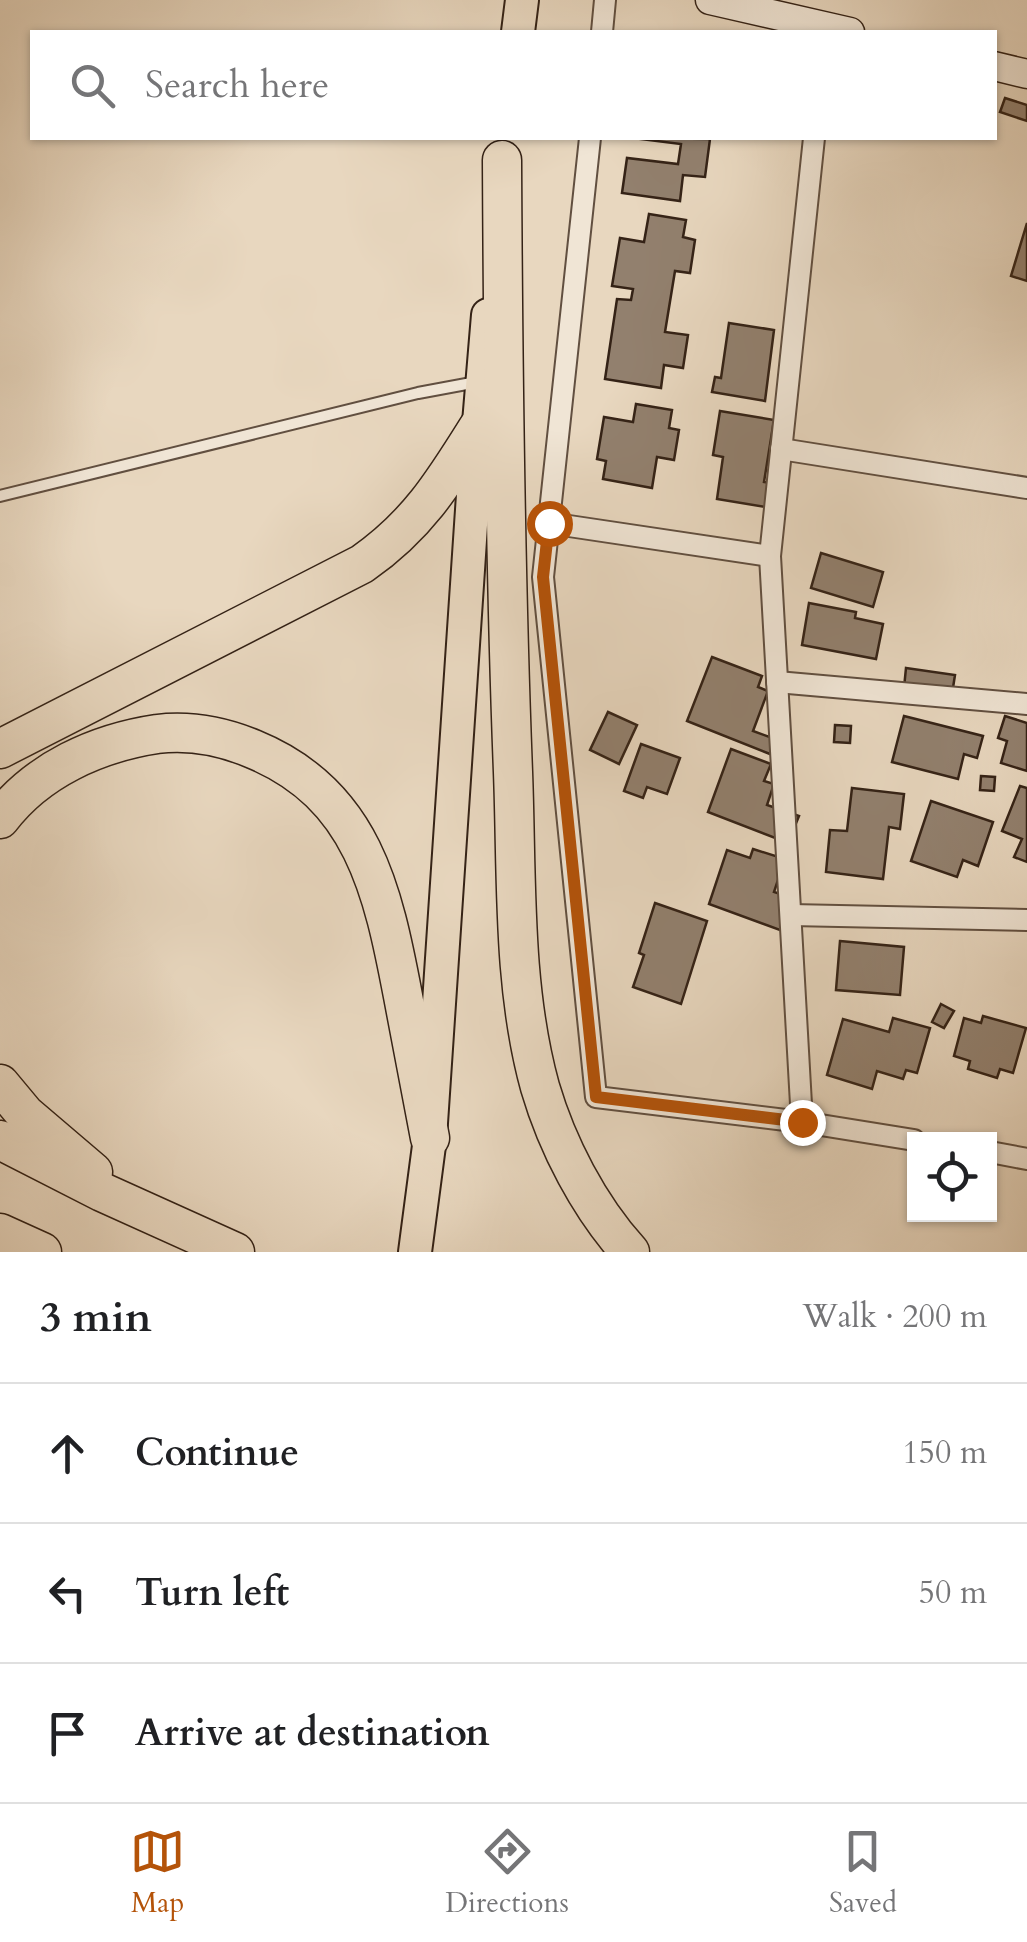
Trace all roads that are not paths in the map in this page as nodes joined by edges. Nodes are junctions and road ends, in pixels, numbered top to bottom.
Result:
1 (522, 0) edge
2 (605, 0) edge
3 (710, 0) edge
4 (518, 30) edge
5 (602, 30) edge
6 (830, 30) edge
7 (997, 67) edge
8 (1027, 74) edge
9 (590, 140) edge
10 (814, 140) edge
11 (503, 149) edge
12 (482, 382) junction
13 (478, 426) junction
14 (781, 449) junction
15 (1027, 488) edge
16 (0, 496) edge
17 (549, 523) junction
18 (770, 556) junction
19 (777, 682) junction
20 (1027, 704) edge
21 (0, 749) edge
22 (0, 819) edge
23 (791, 915) junction
24 (1027, 920) edge
25 (0, 1084) edge
26 (802, 1122) junction
27 (430, 1138) junction
28 (907, 1139) edge
29 (0, 1140) edge
30 (997, 1153) edge
31 (1027, 1158) edge
32 (132, 1206) junction
33 (0, 1232) edge
34 (0, 1242) edge
35 (39, 1252) edge
36 (235, 1252) edge
37 (415, 1252) edge
38 (630, 1252) edge

1 - 4 main road
2 - 5 street
3 - 6 main road
7 - 8 main road
9 - 17 street
10 - 14 street
11 - 12 main road
11 - 38 highway
12 - 13 main road
12 - 16 lane
13 - 21 highway
13 - 27 main road
14 - 15 street
14 - 18 street
17 - 18 street
17 - 26 street
18 - 19 street
19 - 20 street
19 - 23 street
22 - 27 highway
23 - 24 street
23 - 26 street
25 - 32 highway
26 - 28 street
27 - 37 main road
29 - 32 highway
30 - 31 street
32 - 36 highway
33 - 35 highway
34 - 35 highway

